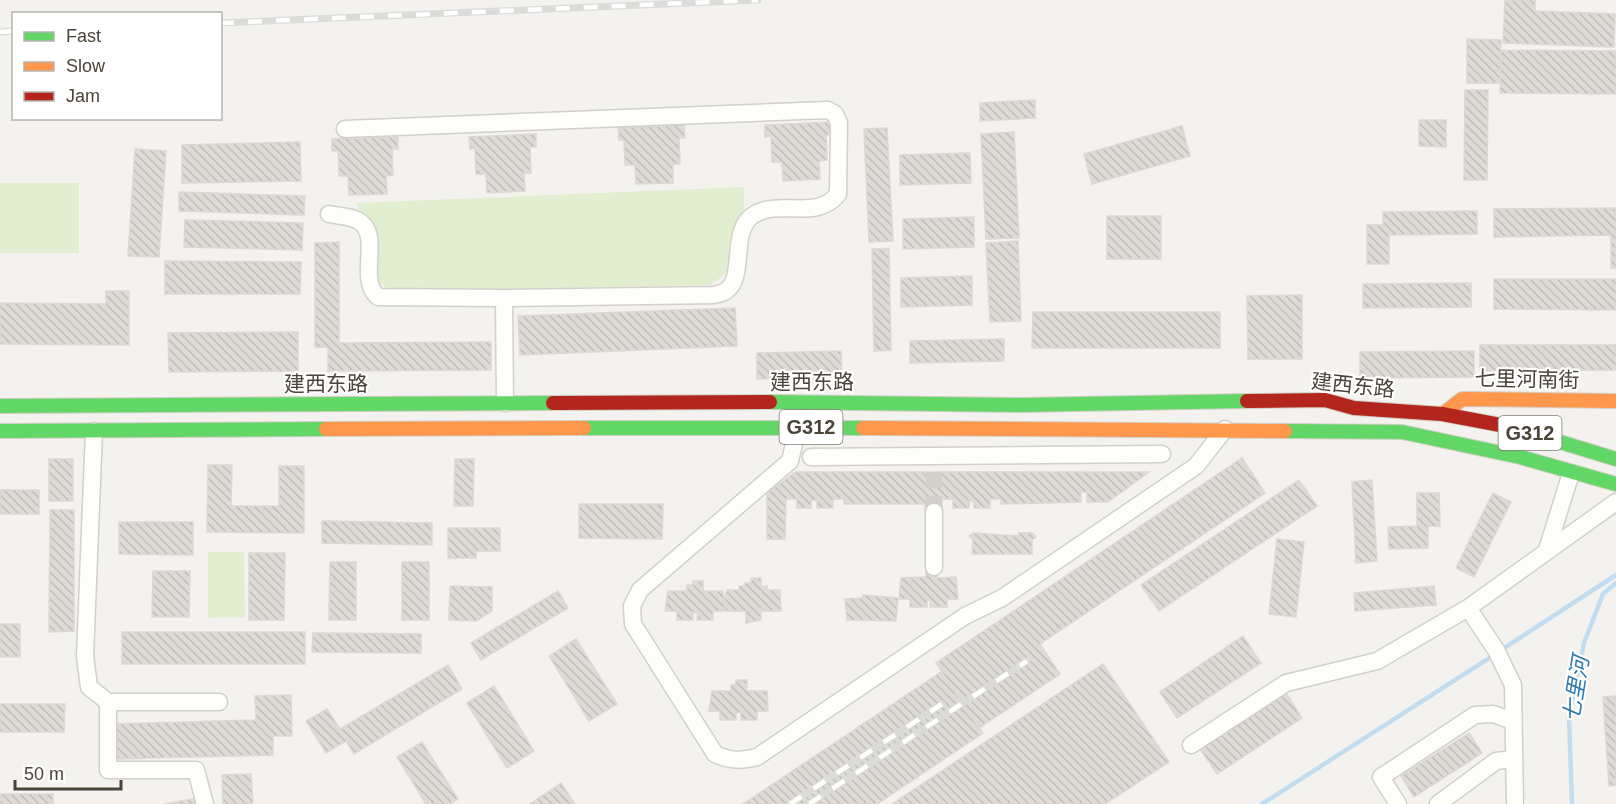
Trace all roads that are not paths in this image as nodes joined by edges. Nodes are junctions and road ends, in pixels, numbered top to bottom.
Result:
1 (345, 129) dead end
2 (329, 214) dead end
3 (504, 298) junction
4 (1616, 401) edge
5 (505, 403) junction
6 (0, 405) edge
7 (1443, 414) junction
8 (798, 427) junction
9 (934, 427) junction
10 (1225, 429) junction
11 (0, 431) edge
12 (94, 431) junction
13 (1162, 454) dead end
14 (811, 457) dead end
15 (1616, 459) edge
16 (934, 464) junction
17 (1571, 473) junction
18 (1616, 484) edge
19 (1616, 502) edge
20 (934, 512) tunnel mouth
21 (1547, 550) junction
22 (934, 567) dead end
23 (1471, 613) junction
24 (108, 702) junction
25 (219, 702) dead end
26 (1514, 721) junction
27 (1191, 745) dead end
28 (1514, 759) junction
29 (205, 804) edge
30 (1398, 804) edge
31 (1438, 804) edge
32 (1515, 804) edge

1 - 3 street
2 - 3 street
3 - 5 street
4 - 7 main road, 七里河南街
5 - 6 main road, 建西东路 / G312
5 - 7 main road, 建西东路 / G312
7 - 15 main road, 建西东路 / G312
8 - 9 main road, 建西东路 / G312
8 - 10 street
8 - 12 main road, 建西东路 / G312
9 - 10 main road, 建西东路 / G312
9 - 16 street
10 - 17 main road, 建西东路 / G312
11 - 12 main road, 建西东路 / G312
12 - 24 street
13 - 16 street
14 - 16 street
17 - 18 main road, 建西东路 / G312
17 - 21 street
19 - 21 street
20 - 22 street
21 - 23 street
23 - 26 street
23 - 27 street
24 - 25 street
24 - 29 street
26 - 28 street
26 - 30 street
28 - 31 street
28 - 32 street

